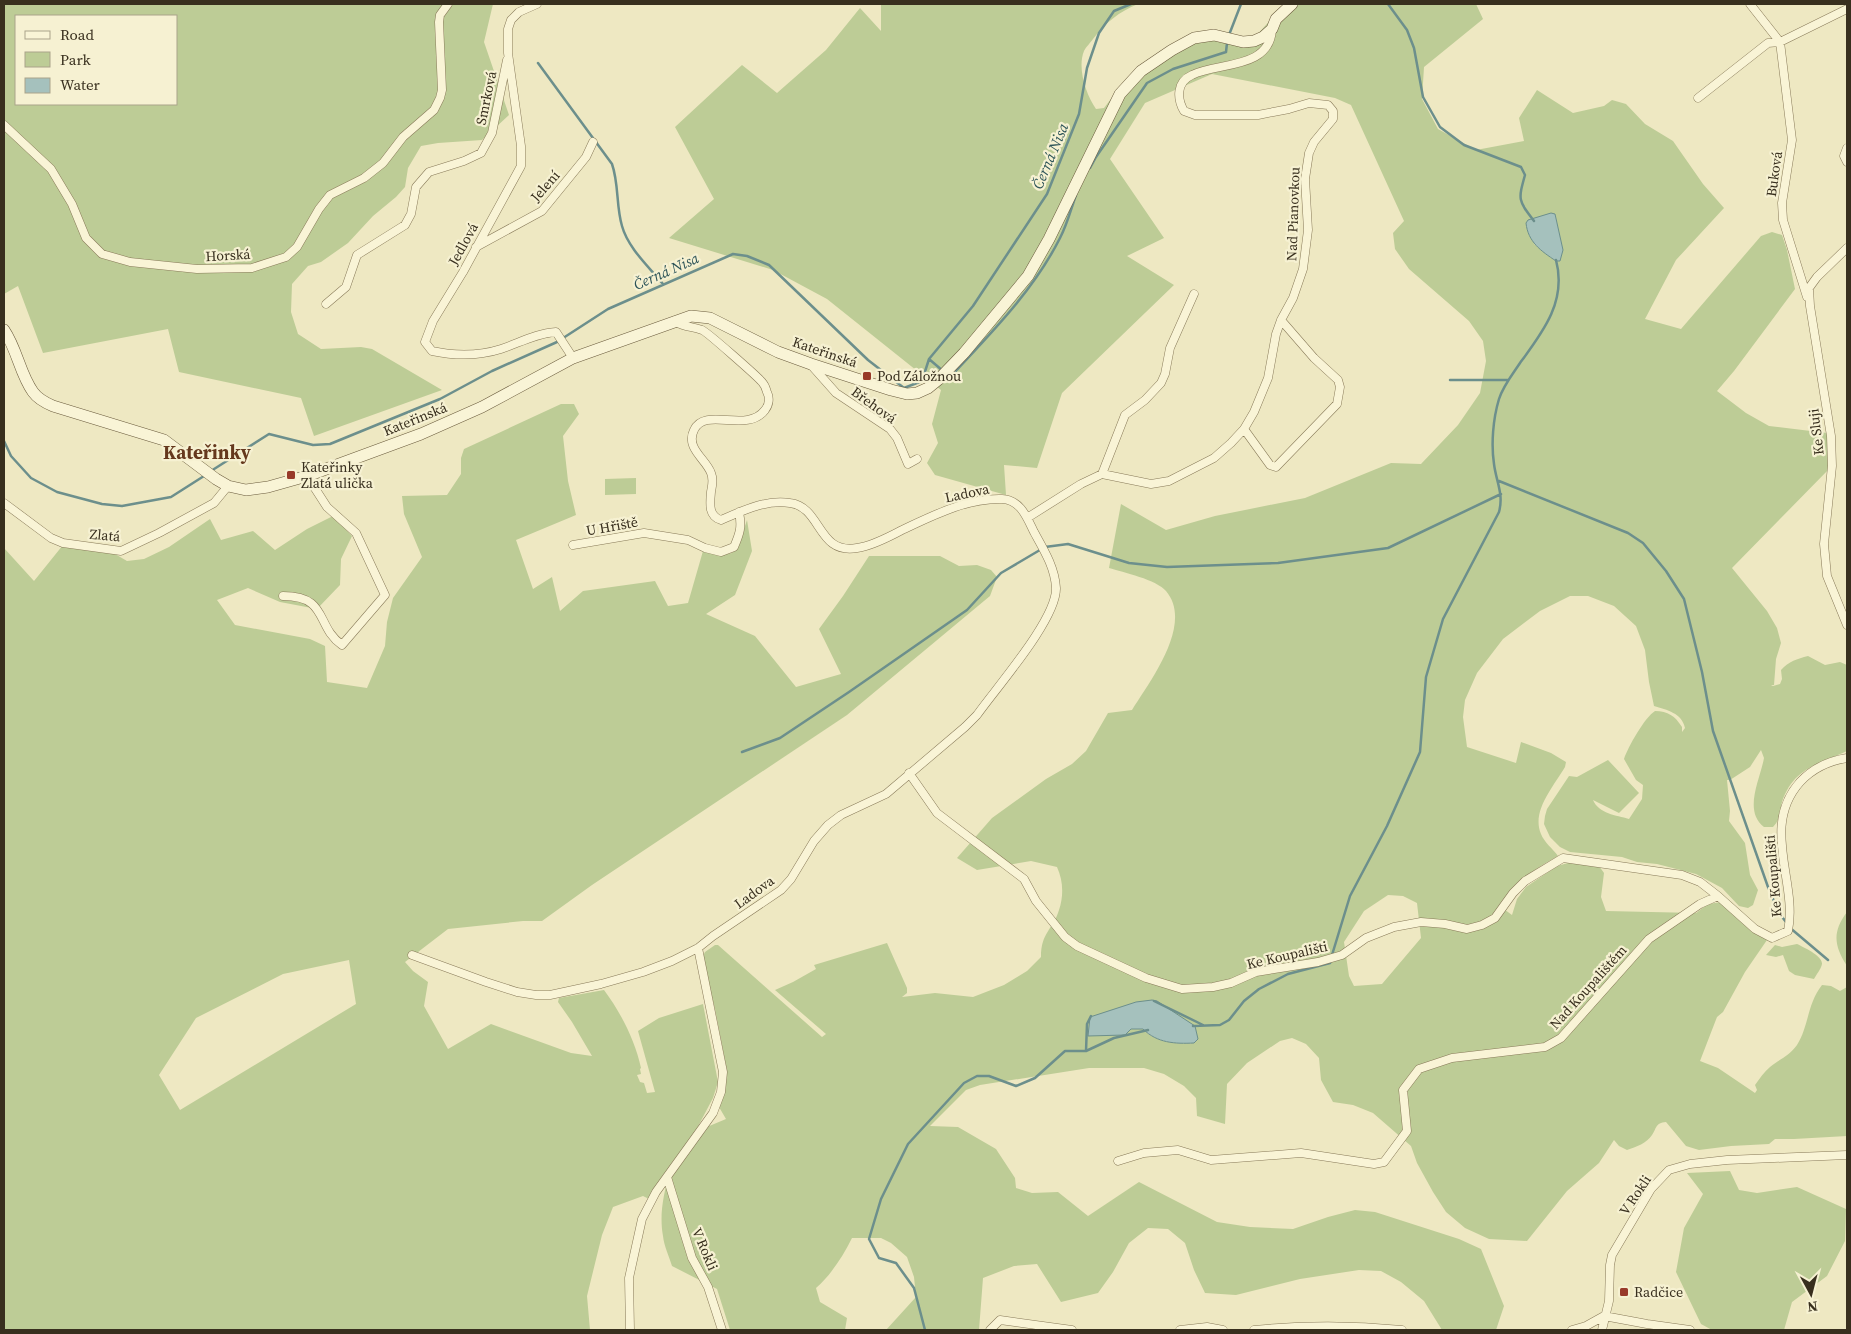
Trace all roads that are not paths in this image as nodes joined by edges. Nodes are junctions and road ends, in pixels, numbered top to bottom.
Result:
1 (448, 4) edge
2 (537, 4) edge
3 (1292, 4) edge
4 (1750, 4) edge
5 (1847, 9) edge
6 (1272, 29) junction
7 (1780, 42) junction
8 (508, 53) junction
9 (1698, 98) dead end
10 (4, 125) edge
11 (593, 142) dead end
12 (1847, 148) edge
13 (1847, 162) edge
14 (476, 247) junction
15 (1847, 248) edge
16 (1194, 294) dead end
17 (326, 304) dead end
18 (1810, 306) junction
19 (674, 320) junction
20 (1281, 320) junction
21 (4, 330) edge
22 (573, 358) junction
23 (811, 364) junction
24 (1244, 429) junction
25 (917, 460) dead end
26 (1102, 474) junction
27 (306, 476) junction
28 (228, 486) junction
29 (4, 503) edge
30 (739, 512) junction
31 (1027, 518) junction
32 (573, 545) dead end
33 (283, 596) dead end
34 (1847, 625) edge
35 (1847, 758) edge
36 (909, 773) junction
37 (1718, 896) junction
38 (698, 948) junction
39 (412, 955) dead end
40 (1847, 1155) edge
41 (1118, 1161) dead end
42 (666, 1177) junction
43 (1604, 1316) junction
44 (630, 1330) edge
45 (722, 1330) edge
46 (990, 1330) edge
47 (1072, 1330) edge
48 (1180, 1330) edge
49 (1223, 1330) edge
50 (1254, 1330) edge
51 (1402, 1330) edge
52 (1572, 1330) edge
53 (1602, 1330) edge
54 (1690, 1330) edge

1 - 10 street, Horská
2 - 8 street, Jedlová
3 - 6 street, Kateřinská
4 - 7 street
5 - 7 street
6 - 20 street, Nad Pianovkou
6 - 23 street, Kateřinská
7 - 9 street
7 - 18 street, Buková
8 - 14 street, Jedlová
8 - 17 street, Smrková
11 - 14 street, Jelení
12 - 13 street
14 - 22 street, Jedlová
15 - 18 street, Ke Sluji
16 - 26 street
18 - 34 street, Ke Sluji
19 - 22 street, Kateřinská
19 - 23 street, Kateřinská
19 - 30 street, Ladova
20 - 24 street, Nad Pianovkou
20 - 24 street
21 - 28 street, Kateřinská
22 - 27 street, Kateřinská
23 - 25 street, Břehová
24 - 26 street, Nad Pianovkou
26 - 31 street
27 - 28 street, Kateřinská
27 - 33 street
28 - 29 street, Zlatá
30 - 31 street, Ladova
30 - 32 street, U Hřiště
31 - 36 street, Ladova
35 - 37 street, Ke Koupališti
36 - 37 street, Ke Koupališti
36 - 38 street, Ladova
37 - 41 street, Nad Koupalištěm
38 - 39 street, Ladova
38 - 42 street
40 - 43 street, V Rokli
42 - 44 street
42 - 45 street, V Rokli
43 - 52 street
43 - 53 street, V Rokli
43 - 54 street
46 - 47 street
48 - 49 street
50 - 51 street

